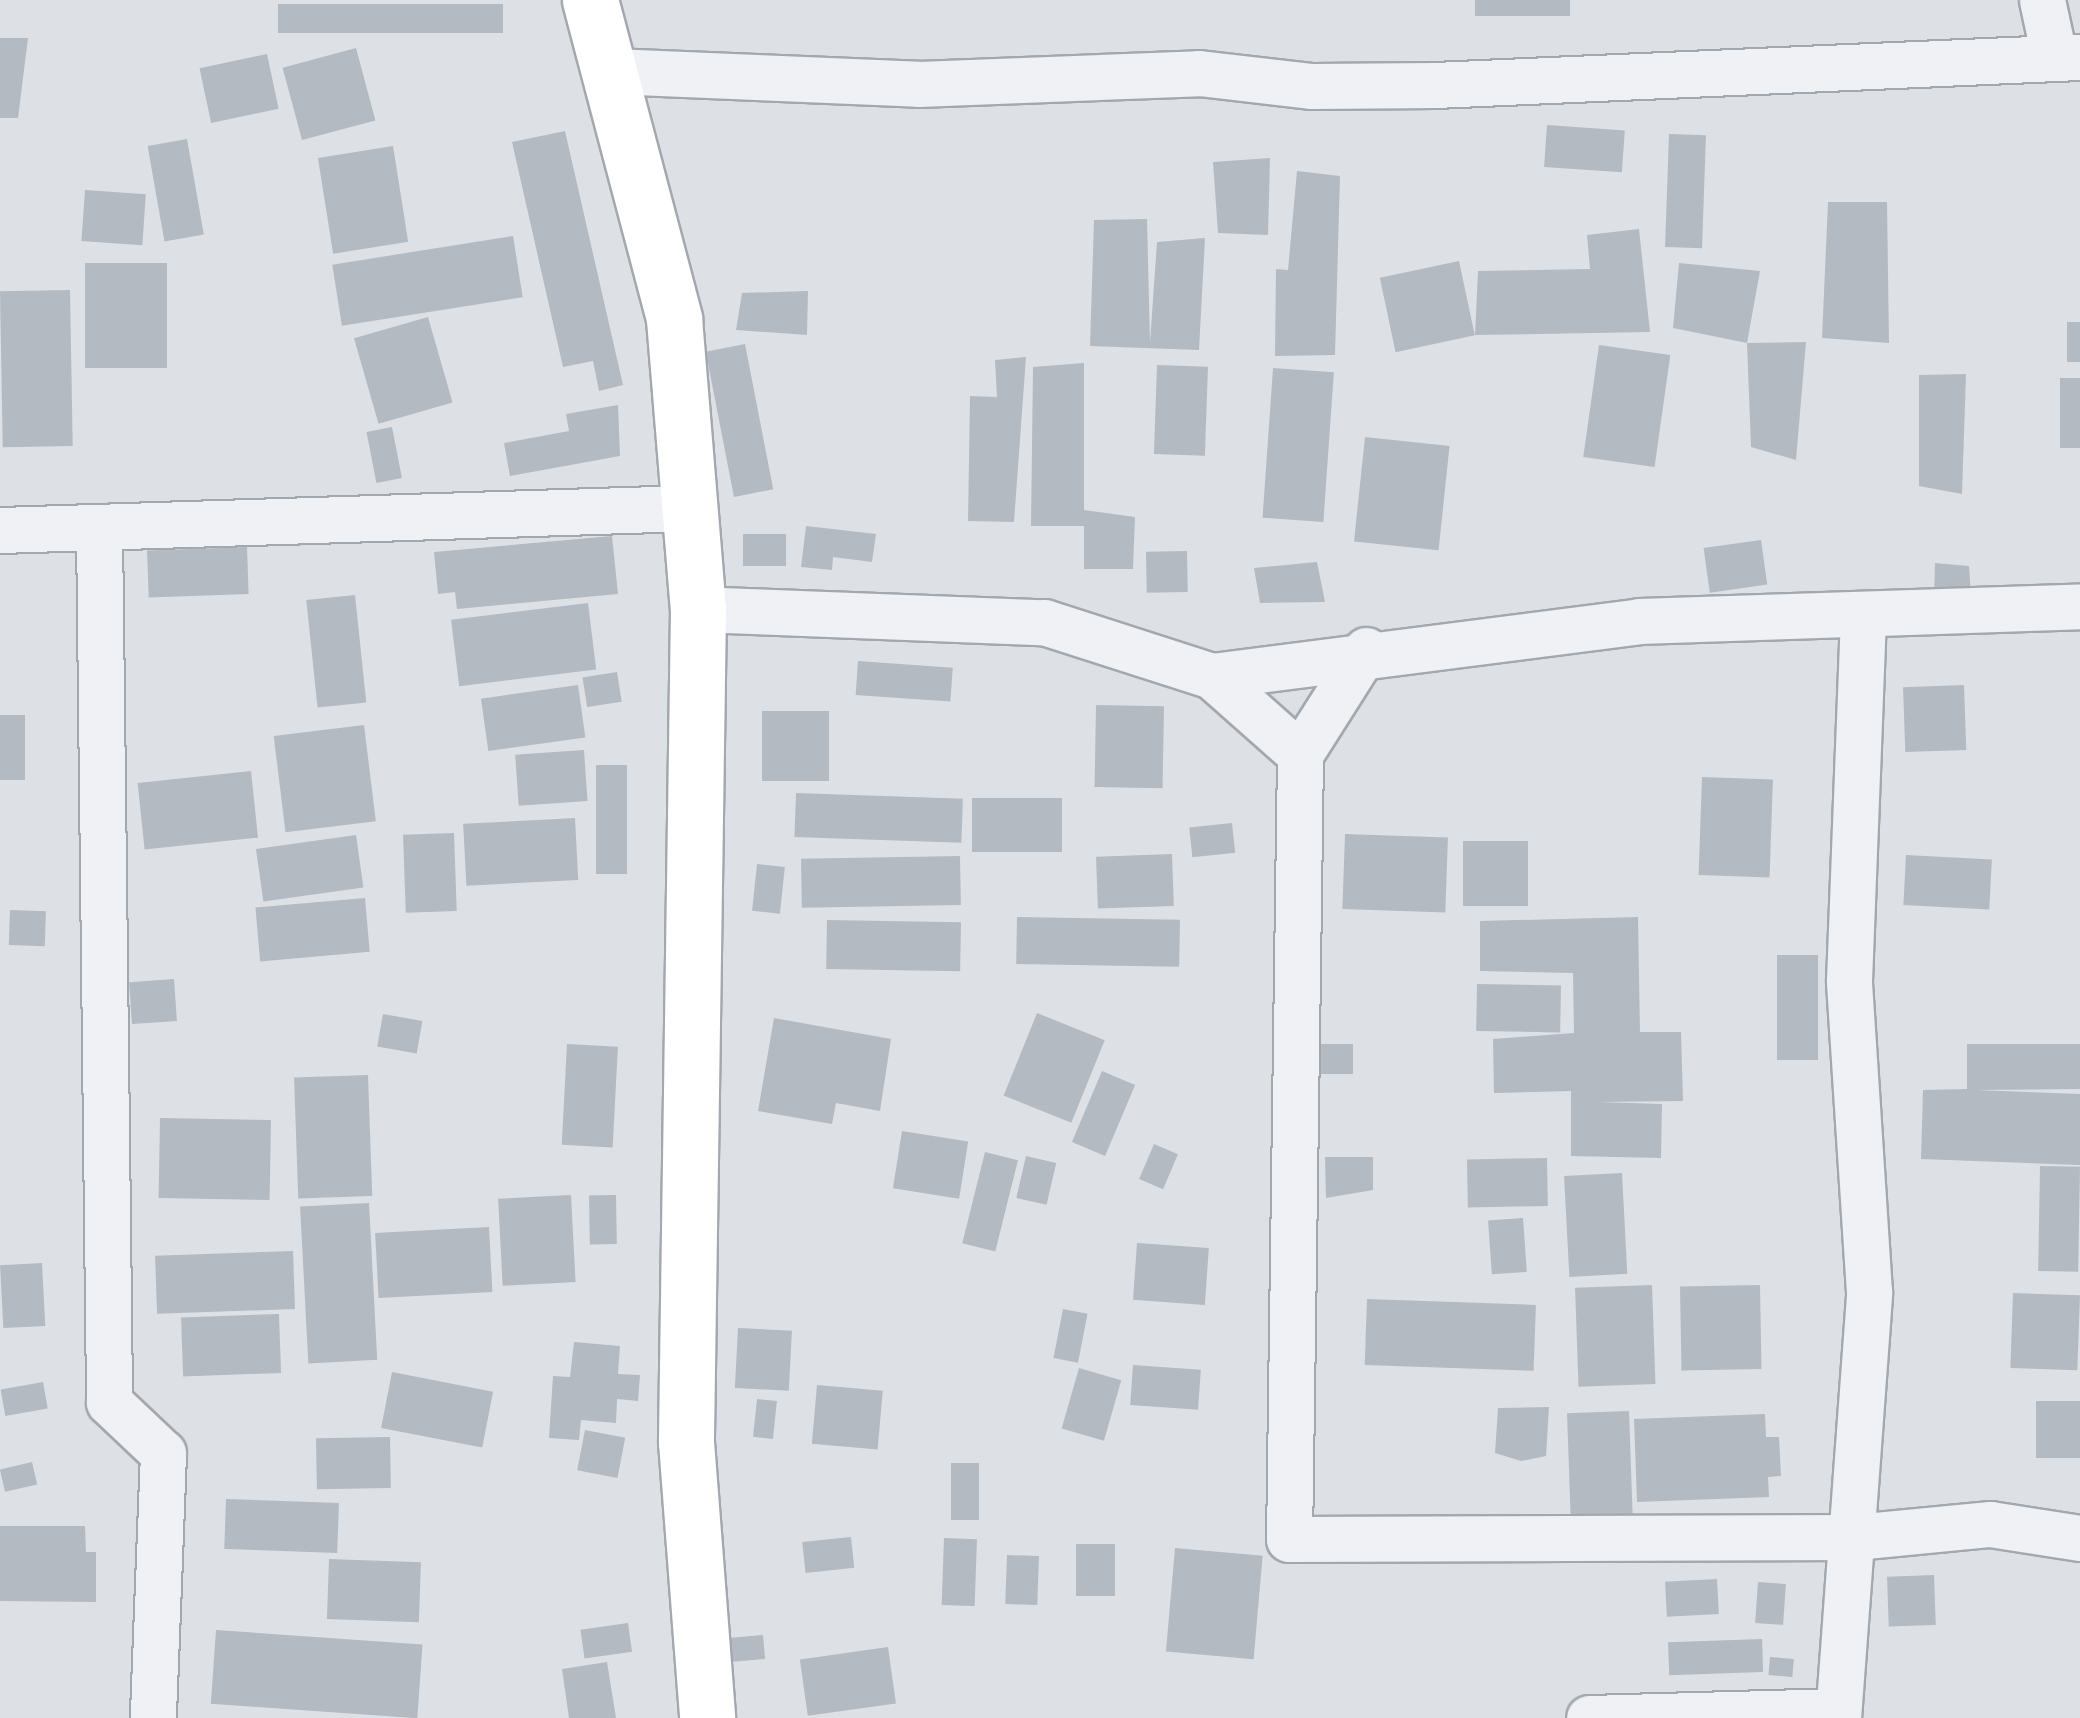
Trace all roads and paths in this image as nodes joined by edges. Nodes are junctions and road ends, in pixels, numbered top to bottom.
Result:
1 (590, 0) edge
2 (2042, 0) edge
3 (2067, 57) edge
4 (612, 71) junction
5 (688, 508) junction
6 (99, 528) junction
7 (0, 530) edge
8 (2080, 606) edge
9 (698, 609) junction
10 (1863, 618) junction
11 (1366, 650) junction
12 (1212, 676) junction
13 (1300, 754) junction
14 (1855, 1537) junction
15 (2080, 1538) edge
16 (1838, 1715) edge
17 (153, 1718) edge
18 (708, 1718) edge
19 (1589, 1718) edge

1 - 4 street
2 - 3 street
3 - 4 street
4 - 5 street
5 - 6 street
5 - 9 street
6 - 7 street
6 - 17 street
8 - 10 street
9 - 12 street
9 - 18 street
10 - 11 street
10 - 14 street
11 - 12 street
11 - 13 street
12 - 13 street
13 - 14 street
14 - 15 street
14 - 16 street
16 - 19 street

